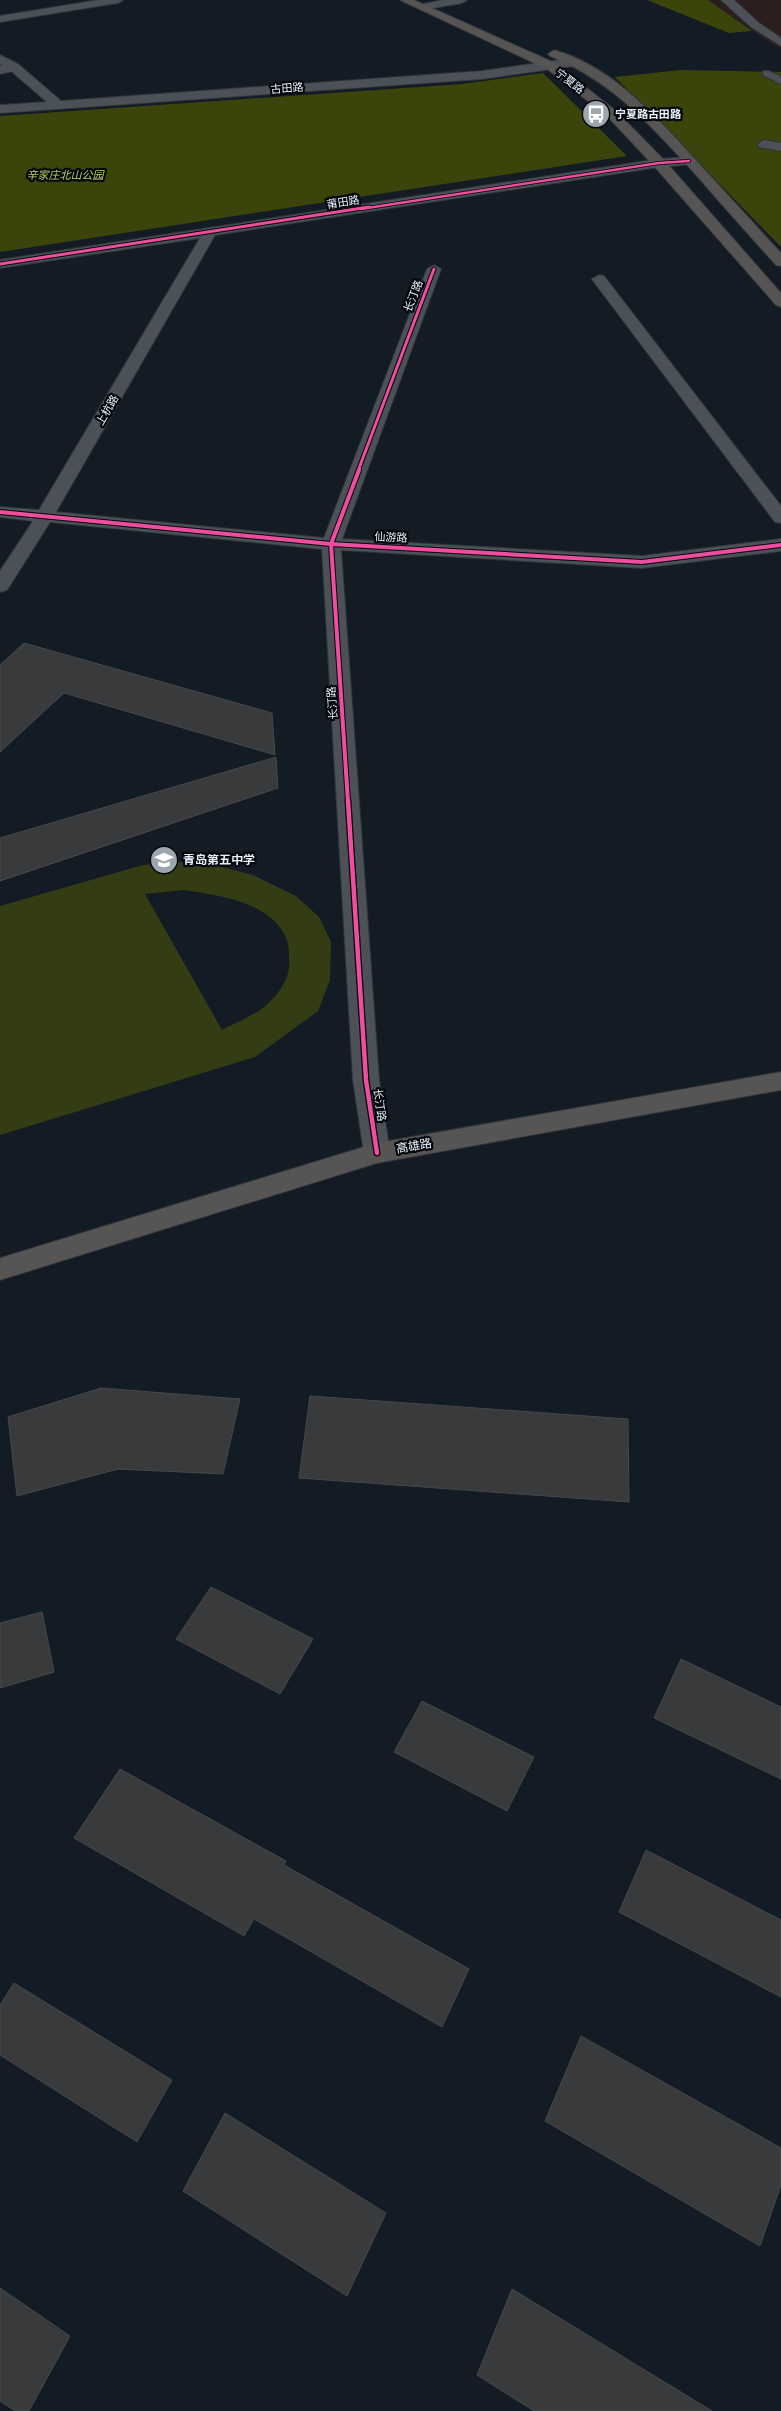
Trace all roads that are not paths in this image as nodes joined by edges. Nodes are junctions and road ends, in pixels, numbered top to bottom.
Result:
1 (118, 0) edge
2 (405, 0) edge
3 (462, 0) edge
4 (726, 0) edge
5 (432, 4) edge
6 (0, 19) edge
7 (781, 43) edge
8 (0, 59) edge
9 (574, 62) junction
10 (551, 66) junction
11 (14, 67) junction
12 (0, 70) edge
13 (781, 74) edge
14 (781, 81) edge
15 (57, 104) junction
16 (0, 109) edge
17 (764, 144) dead end
18 (781, 147) edge
19 (689, 161) junction
20 (659, 163) junction
21 (210, 232) junction
22 (781, 262) edge
23 (0, 264) edge
24 (434, 269) dead end
25 (599, 279) dead end
26 (781, 302) edge
27 (0, 512) edge
28 (45, 516) junction
29 (781, 518) edge
30 (331, 544) junction
31 (781, 545) edge
32 (0, 586) edge
33 (781, 1081) edge
34 (376, 1153) junction
35 (0, 1269) edge

1 - 6 street
2 - 5 main road, 宁夏路
3 - 5 street
4 - 7 street
5 - 9 main road, 宁夏路
5 - 10 main road, 宁夏路
8 - 11 street
9 - 10 street, 古田路
9 - 19 main road, 宁夏路
10 - 15 street, 古田路
10 - 20 main road, 宁夏路
11 - 12 street
11 - 15 street
13 - 14 lane
15 - 16 street, 古田路
17 - 18 street
19 - 20 street, 莆田路
19 - 22 main road, 宁夏路
20 - 21 street, 莆田路
20 - 26 main road, 宁夏路
21 - 23 street, 莆田路
21 - 28 street, 上杭路
24 - 30 street, 长汀路
25 - 29 street
27 - 28 street, 仙游路
28 - 30 street, 仙游路
28 - 32 street, 上杭路
30 - 31 street, 仙游路
30 - 34 street, 长汀路
33 - 34 main road, 高雄路
34 - 35 main road, 高雄路

